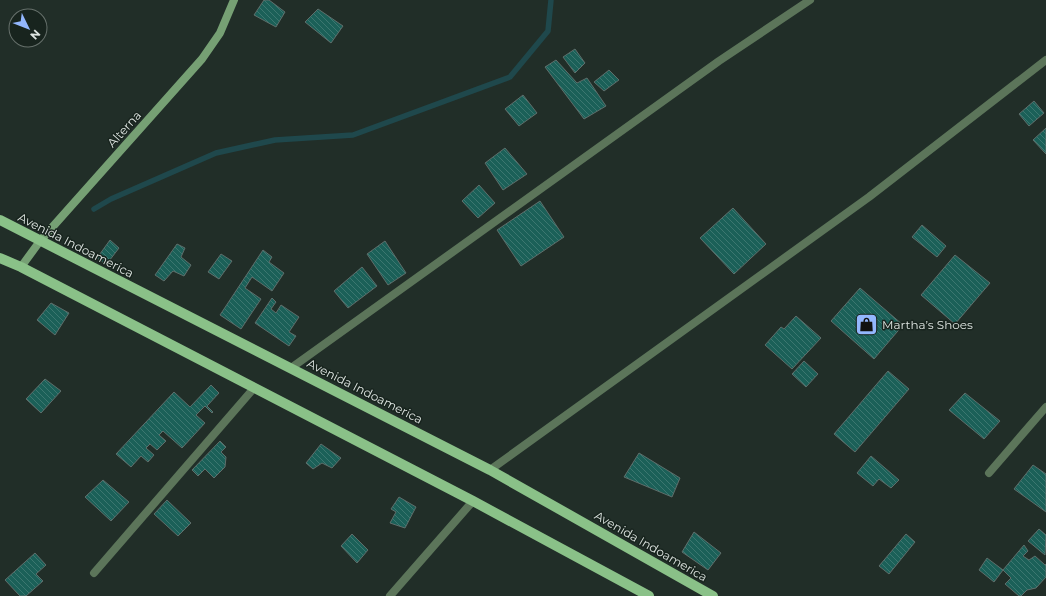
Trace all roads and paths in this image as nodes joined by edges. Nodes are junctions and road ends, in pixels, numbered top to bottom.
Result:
1 (234, 0) edge
2 (810, 0) edge
3 (1046, 60) edge
4 (0, 220) edge
5 (40, 241) junction
6 (0, 258) edge
7 (21, 267) junction
8 (291, 368) junction
9 (254, 388) junction
10 (1046, 407) edge
11 (490, 470) junction
12 (989, 473) dead end
13 (473, 501) junction
14 (94, 574) dead end
15 (390, 596) edge
16 (649, 596) edge
17 (713, 596) edge

1 - 5 street, Alterna
2 - 8 street
3 - 11 street
4 - 5 main road, Avenida Indoamerica
5 - 7 street, Alterna
5 - 8 main road, Avenida Indoamerica
6 - 7 main road
7 - 9 main road
8 - 11 main road, Avenida Indoamerica
9 - 13 main road
9 - 14 street
10 - 12 street
11 - 17 main road, Avenida Indoamerica
13 - 15 street
13 - 16 main road

